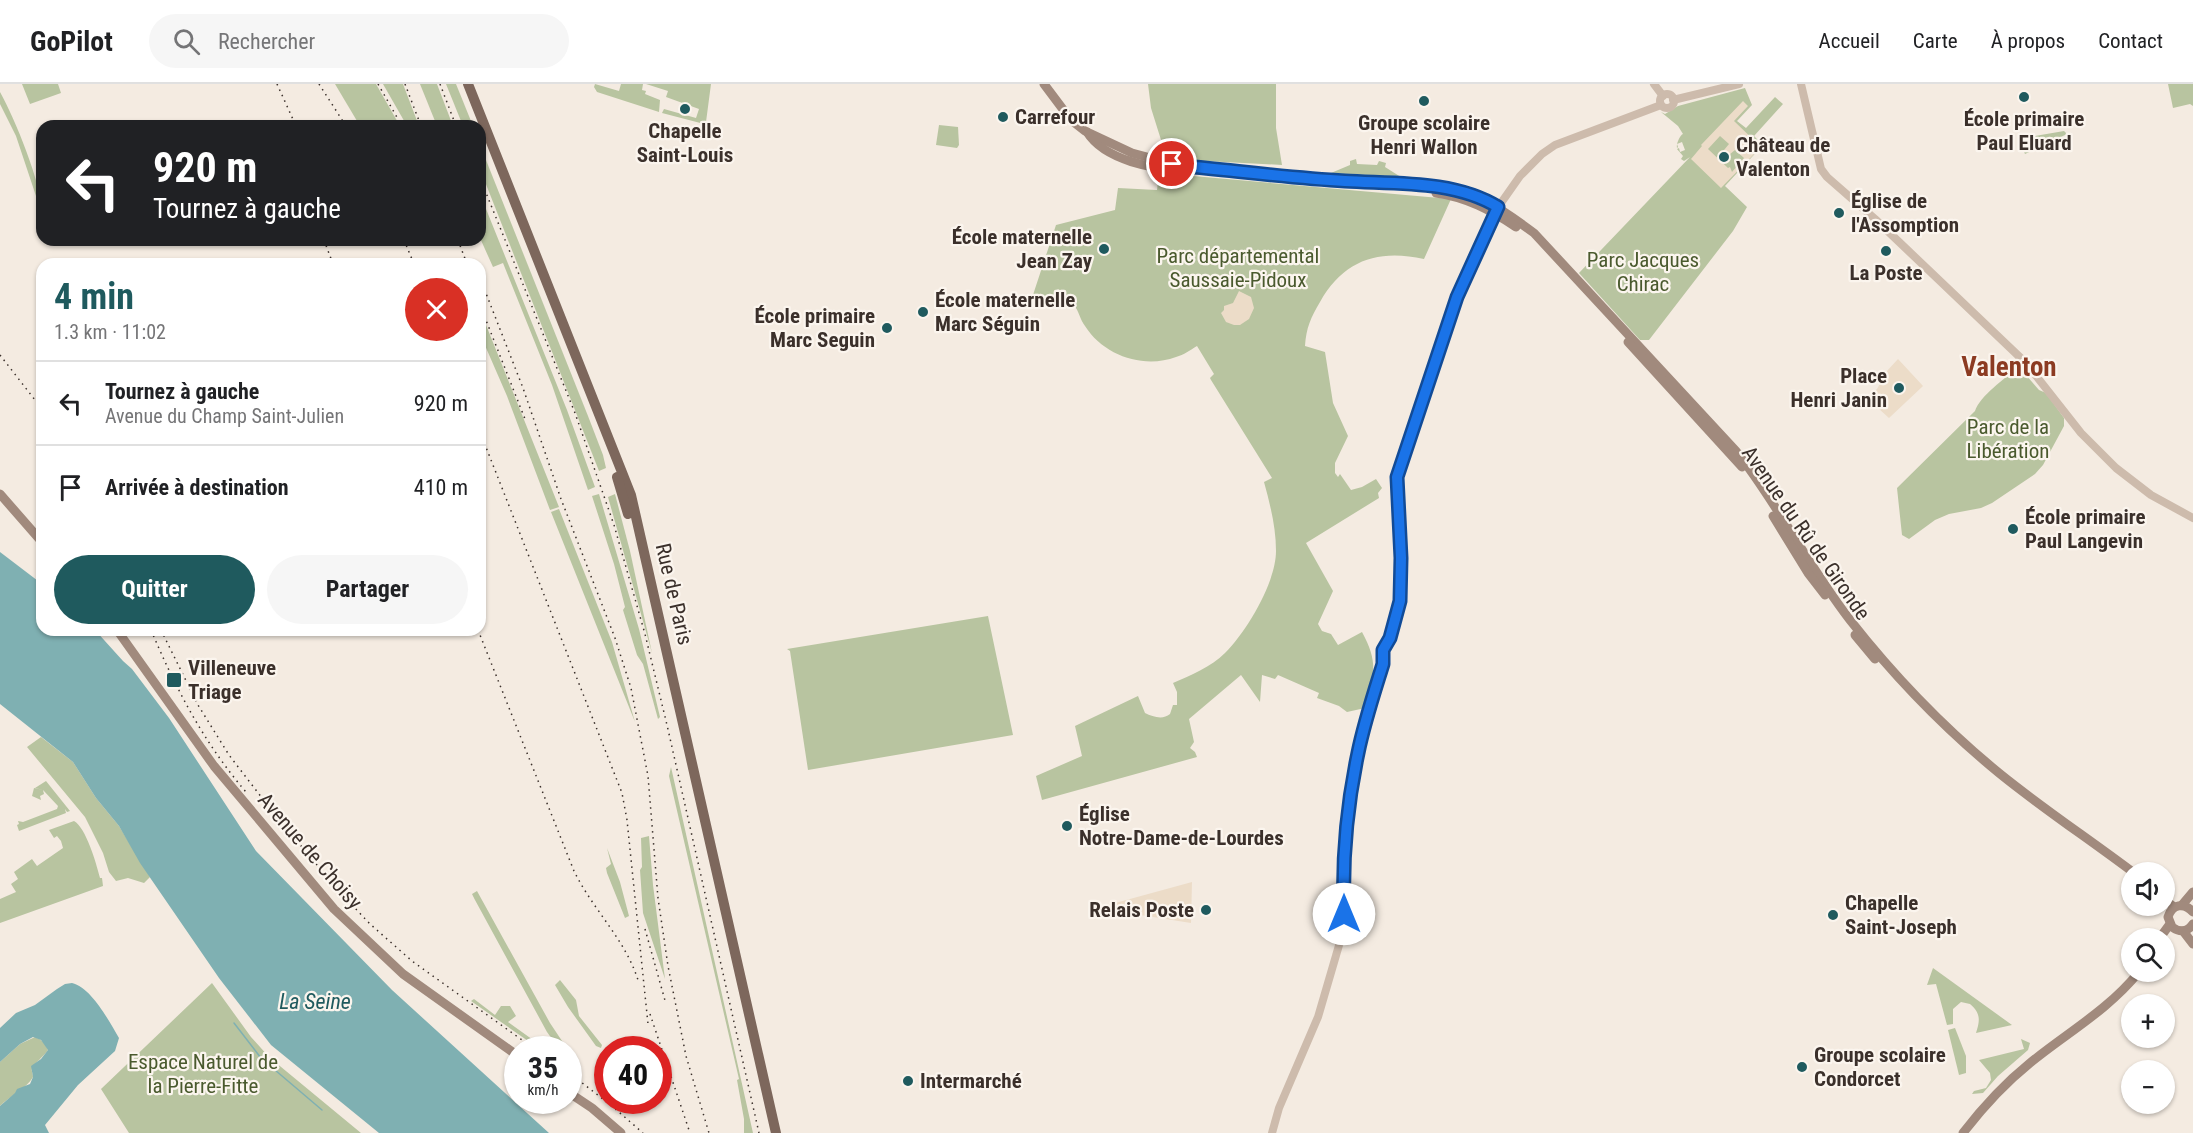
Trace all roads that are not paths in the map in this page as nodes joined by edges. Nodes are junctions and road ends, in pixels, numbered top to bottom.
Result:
1 (460, 84) edge
2 (468, 84) edge
3 (1044, 84) edge
4 (1654, 84) edge
5 (1739, 84) edge
6 (1800, 84) edge
7 (1663, 96) junction
8 (1673, 100) junction
9 (1661, 105) junction
10 (475, 120) edge
11 (482, 120) edge
12 (486, 129) edge
13 (1087, 132) junction
14 (486, 146) edge
15 (1320, 178) junction
16 (1331, 184) junction
17 (1411, 188) junction
18 (1496, 210) junction
19 (0, 494) edge
20 (2193, 518) edge
21 (36, 535) edge
22 (121, 636) edge
23 (2121, 863) edge
24 (2121, 870) edge
25 (2193, 892) edge
26 (2175, 904) edge
27 (2178, 906) junction
28 (2192, 909) edge
29 (2182, 926) edge
30 (2193, 944) edge
31 (2122, 982) edge
32 (2130, 982) edge
33 (504, 1046) edge
34 (582, 1101) edge
35 (764, 1109) junction
36 (772, 1118) junction
37 (619, 1133) edge
38 (768, 1133) edge
39 (776, 1133) edge
40 (1272, 1133) edge
41 (1956, 1133) edge
42 (1963, 1133) edge

1 - 10 main road
2 - 11 main road, Rue de Paris
3 - 13 main road
4 - 7 street
5 - 8 street
6 - 20 street
7 - 8 street
7 - 9 street
8 - 9 street
9 - 18 street
12 - 36 main road, Rue de Paris
13 - 15 main road
13 - 16 main road
14 - 35 main road, Rue de Paris
15 - 16 main road
15 - 17 main road
16 - 17 main road
17 - 18 main road
18 - 23 main road, Avenue du Rû de Gironde
18 - 24 main road, Avenue du Rû de Gironde
18 - 40 street
19 - 21 main road
22 - 33 main road, Avenue de Choisy
25 - 27 main road
26 - 27 main road
27 - 28 main road
27 - 29 main road
29 - 30 main road
31 - 41 main road
32 - 42 main road
34 - 37 main road
35 - 36 main road
35 - 38 main road, Rue de Paris
36 - 39 main road, Rue de Paris

